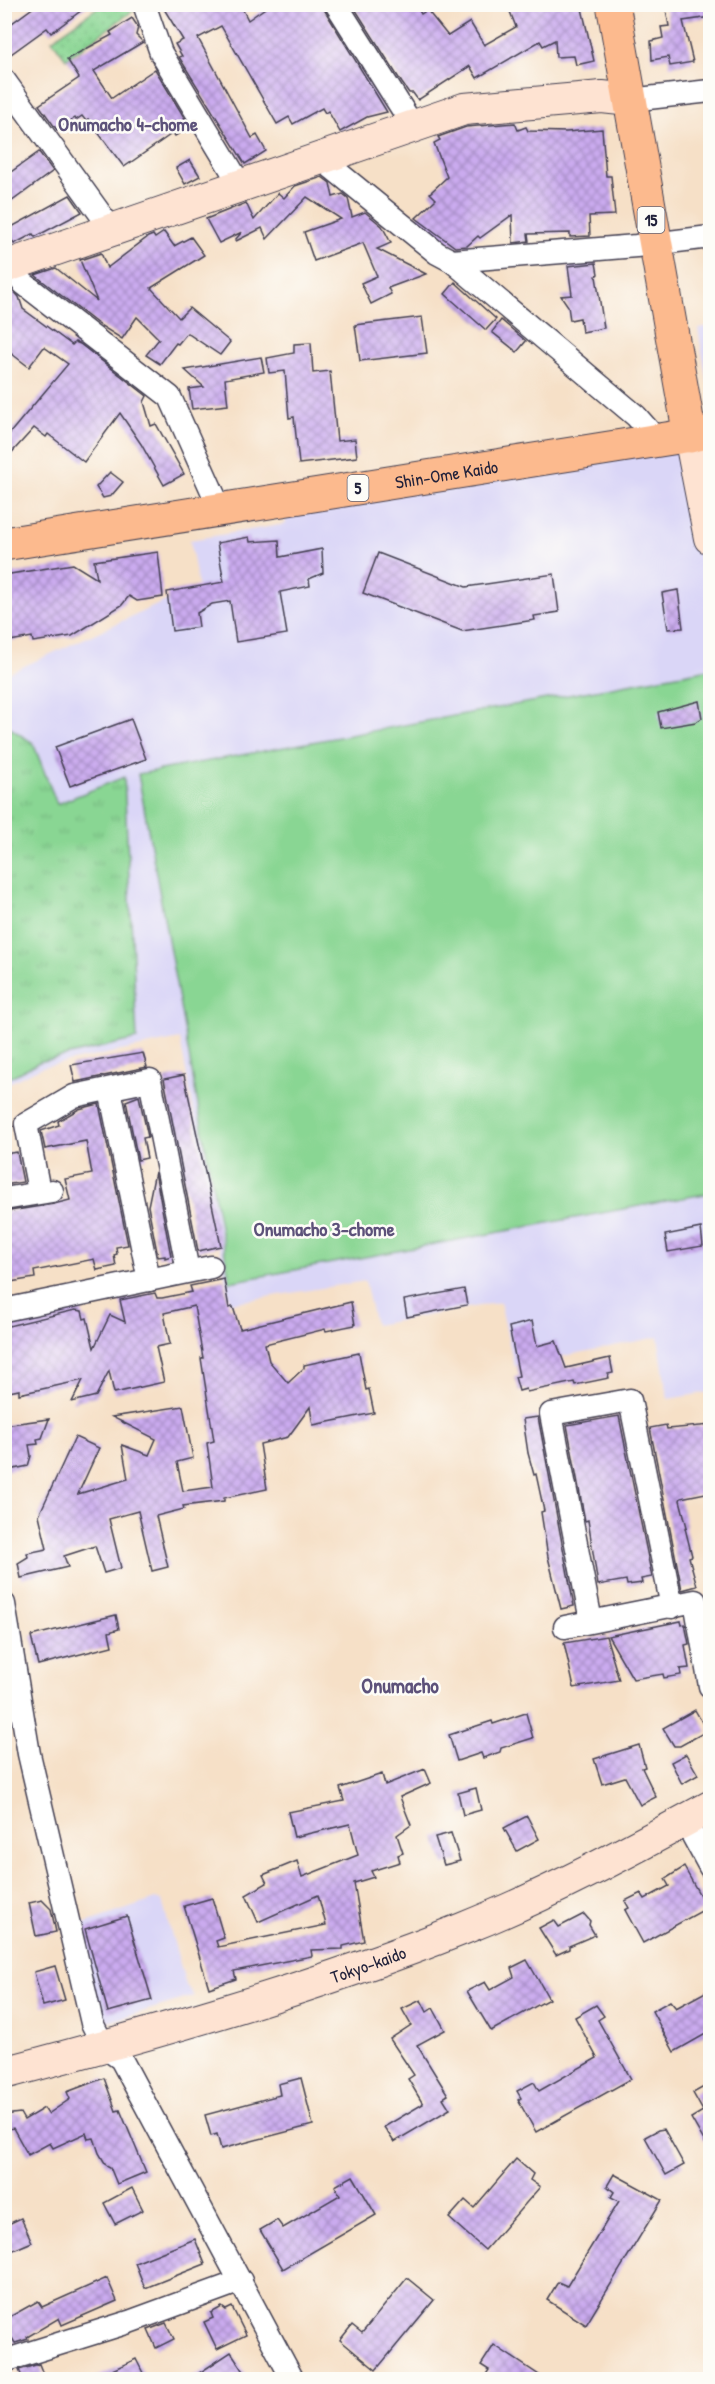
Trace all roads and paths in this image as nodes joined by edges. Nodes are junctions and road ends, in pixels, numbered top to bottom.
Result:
1 (144, 4) edge
2 (336, 4) edge
3 (613, 4) edge
4 (4, 80) edge
5 (711, 91) edge
6 (630, 100) junction
7 (413, 126) junction
8 (320, 158) junction
9 (241, 186) junction
10 (112, 230) junction
11 (711, 237) edge
12 (655, 244) junction
13 (452, 261) junction
14 (6, 263) edge
15 (700, 434) edge
16 (658, 441) junction
17 (221, 511) junction
18 (711, 538) edge
19 (4, 544) edge
20 (110, 1090) junction
21 (4, 1199) edge
22 (211, 1267) dead end
23 (188, 1271) junction
24 (149, 1280) junction
25 (4, 1310) edge
26 (4, 1604) edge
27 (672, 1607) junction
28 (591, 1621) junction
29 (565, 1627) dead end
30 (711, 1686) edge
31 (698, 1814) edge
32 (711, 1867) edge
33 (104, 2047) junction
34 (4, 2073) edge
35 (241, 2281) junction
36 (4, 2361) edge
37 (293, 2379) edge

1 - 9 street
2 - 7 street
3 - 6 main road, 15
4 - 10 street
5 - 6 street
6 - 7 main road
6 - 12 main road, 15
7 - 8 main road
8 - 9 main road
8 - 13 street
9 - 10 main road
10 - 14 main road
11 - 12 street
12 - 13 street
12 - 15 main road, 15
13 - 16 street
14 - 17 street
15 - 16 main road, Shin-Ome Kaido / 5
15 - 18 main road
16 - 17 main road, Shin-Ome Kaido / 5
17 - 19 main road, Shin-Ome Kaido / 5
20 - 21 street
20 - 23 street
20 - 24 street
22 - 23 street
23 - 24 street
24 - 25 street
26 - 33 street
27 - 28 street
27 - 28 street
27 - 30 street
28 - 29 street
31 - 32 street
31 - 33 main road, Tokyo-kaido
33 - 34 main road, Tokyo-kaido
33 - 35 street
35 - 36 street
35 - 37 street

